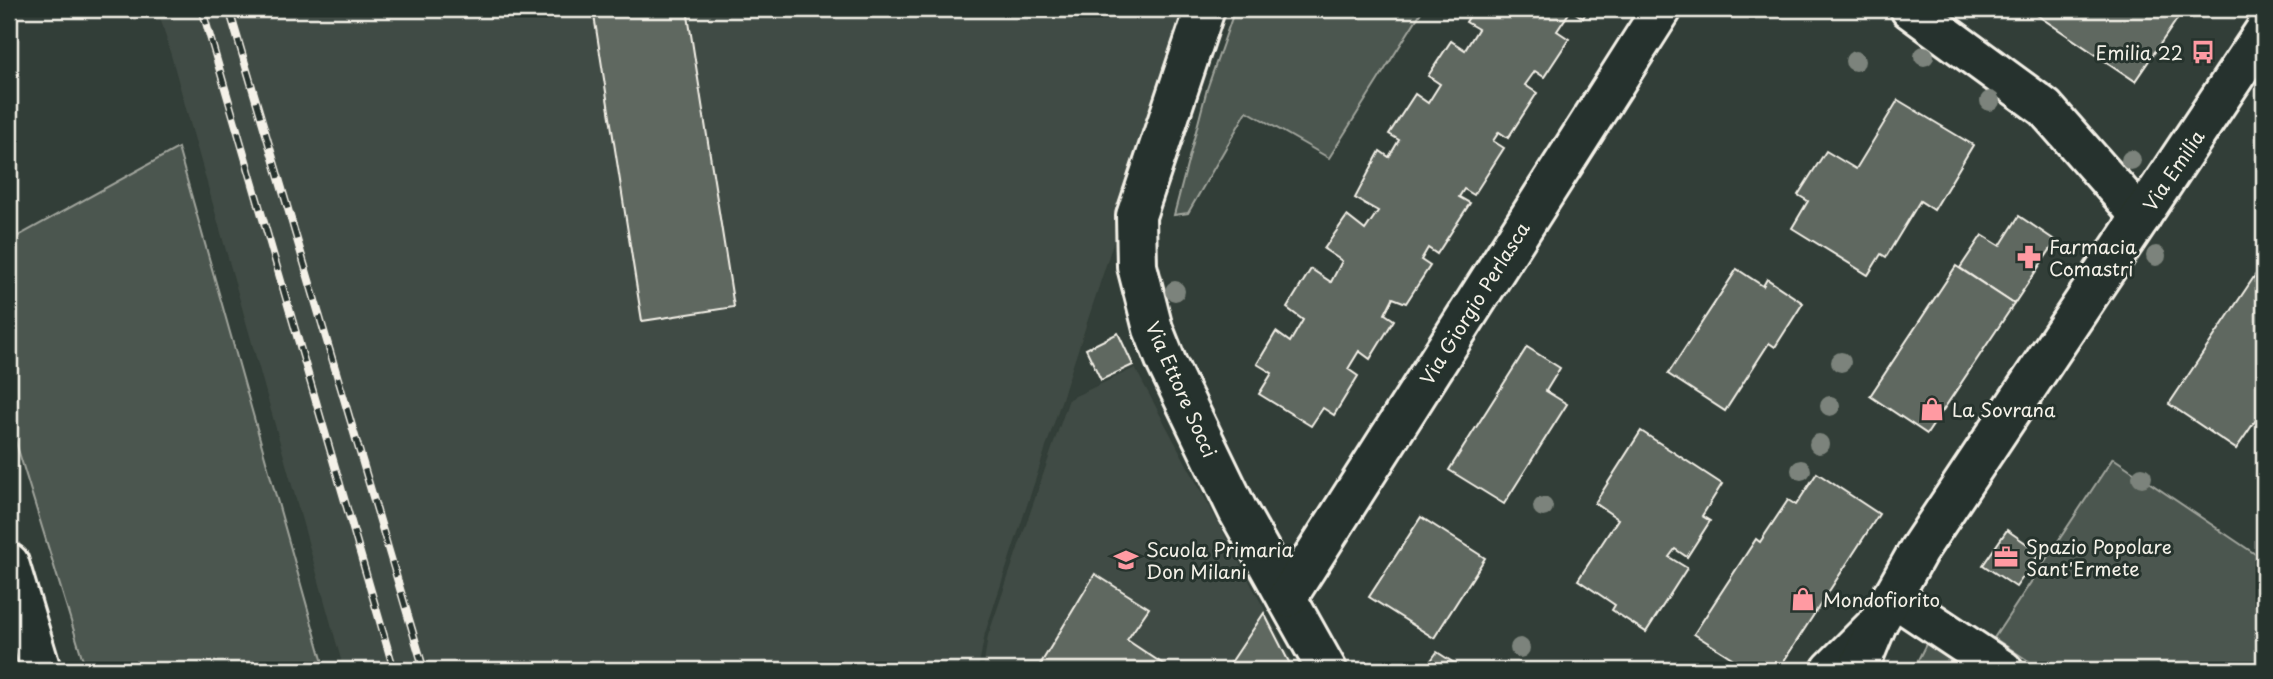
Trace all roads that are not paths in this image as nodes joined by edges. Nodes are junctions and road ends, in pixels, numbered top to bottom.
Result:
1 (1205, 9) edge
2 (1662, 9) edge
3 (1910, 9) edge
4 (2264, 32) edge
5 (2141, 217) junction
6 (9, 563) edge
7 (1287, 598) junction
8 (1885, 610) junction
9 (41, 670) edge
10 (1327, 670) edge
11 (1830, 670) edge
12 (1858, 670) edge
13 (2003, 670) edge

1 - 7 street, Via Ettore Socci
2 - 7 street, Via Giorgio Perlasca
3 - 5 street
4 - 5 street, Via Emilia
5 - 8 street, Via Emilia
6 - 9 street
7 - 10 street, Via Ettore Socci
8 - 11 street, Via Emilia
8 - 12 street, Via Emilia
8 - 13 street

